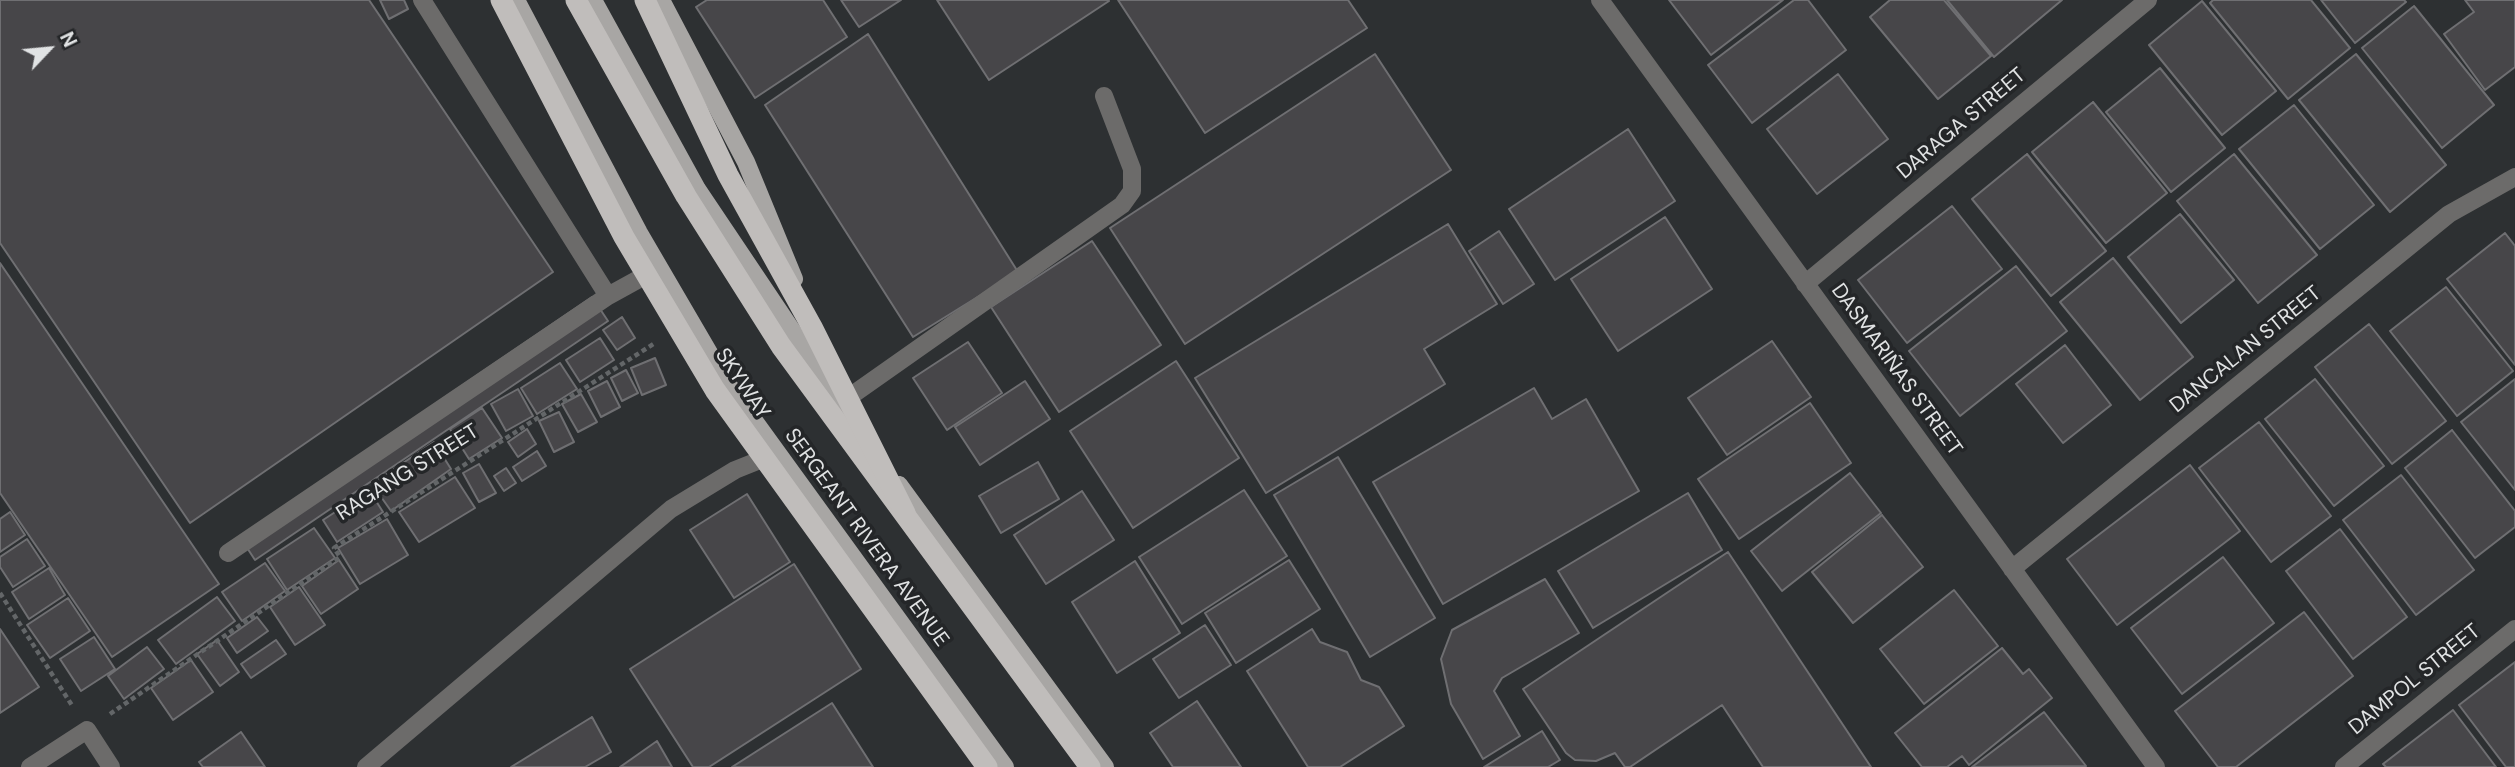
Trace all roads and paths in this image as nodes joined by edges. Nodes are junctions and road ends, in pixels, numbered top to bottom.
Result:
1 (422, 0) edge
2 (501, 0) edge
3 (516, 0) edge
4 (576, 0) edge
5 (593, 0) edge
6 (645, 0) edge
7 (661, 0) edge
8 (1600, 0) edge
9 (2148, 0) edge
10 (1104, 96) dead end
11 (2515, 177) edge
12 (660, 267) junction
13 (1805, 284) junction
14 (608, 296) junction
15 (690, 321) junction
16 (845, 400) junction
17 (857, 427) junction
18 (775, 454) junction
19 (905, 513) junction
20 (228, 554) dead end
21 (2012, 569) junction
22 (0, 593) edge
23 (2515, 629) edge
24 (87, 730) junction
25 (30, 767) edge
26 (111, 767) edge
27 (366, 767) edge
28 (987, 767) edge
29 (1005, 767) edge
30 (1090, 767) edge
31 (1105, 767) edge
32 (2157, 767) edge
33 (2344, 767) edge

1 - 14 street
2 - 28 highway, SKYWAY, bridge
3 - 12 main road, SERGEANT RIVERA AVENUE
4 - 19 highway, bridge
5 - 17 main road
6 - 19 highway, bridge
7 - 16 main road
8 - 13 street, DASMARIÑAS STREET
9 - 13 street, DARAGA STREET
10 - 16 street
11 - 21 street, DANCALAN STREET
12 - 14 street
12 - 15 main road, SERGEANT RIVERA AVENUE
13 - 21 street, DASMARIÑAS STREET
14 - 20 street
15 - 18 main road, SERGEANT RIVERA AVENUE
15 - 24 path, RAGANG STREET
16 - 17 main road
17 - 31 main road
18 - 27 street
18 - 29 main road, SERGEANT RIVERA AVENUE
19 - 30 highway
21 - 32 street, DASMARIÑAS STREET
22 - 24 path
23 - 33 street, DAMPOL STREET
24 - 25 street
24 - 26 street

